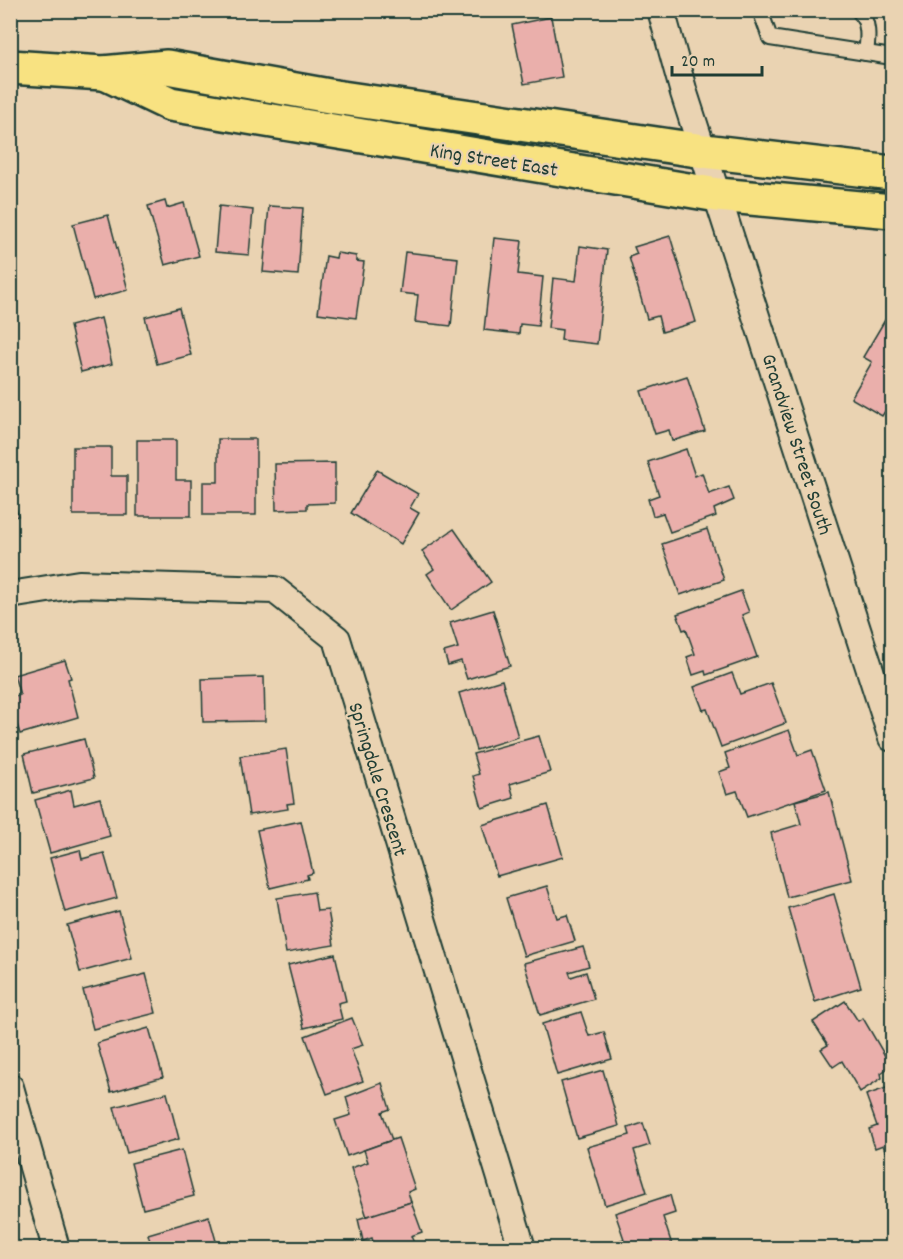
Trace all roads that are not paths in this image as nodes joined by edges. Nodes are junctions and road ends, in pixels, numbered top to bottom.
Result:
1 (661, 10) edge
2 (760, 10) edge
3 (858, 10) edge
4 (866, 53) junction
5 (892, 57) edge
6 (10, 67) edge
7 (103, 73) junction
8 (704, 151) junction
9 (892, 173) edge
10 (718, 195) junction
11 (892, 211) edge
12 (10, 596) edge
13 (892, 738) edge
14 (10, 1087) edge
15 (56, 1248) edge
16 (522, 1248) edge

1 - 8 street, Grandview Street South
2 - 4 lane
3 - 4 lane
4 - 5 lane
6 - 7 main road, King Street East
7 - 8 main road, King Street East
7 - 10 main road, King Street East
8 - 9 main road, King Street East
8 - 10 street, Grandview Street South
10 - 11 main road, King Street East
10 - 13 street, Grandview Street South
12 - 16 street, Springdale Crescent
14 - 15 street

